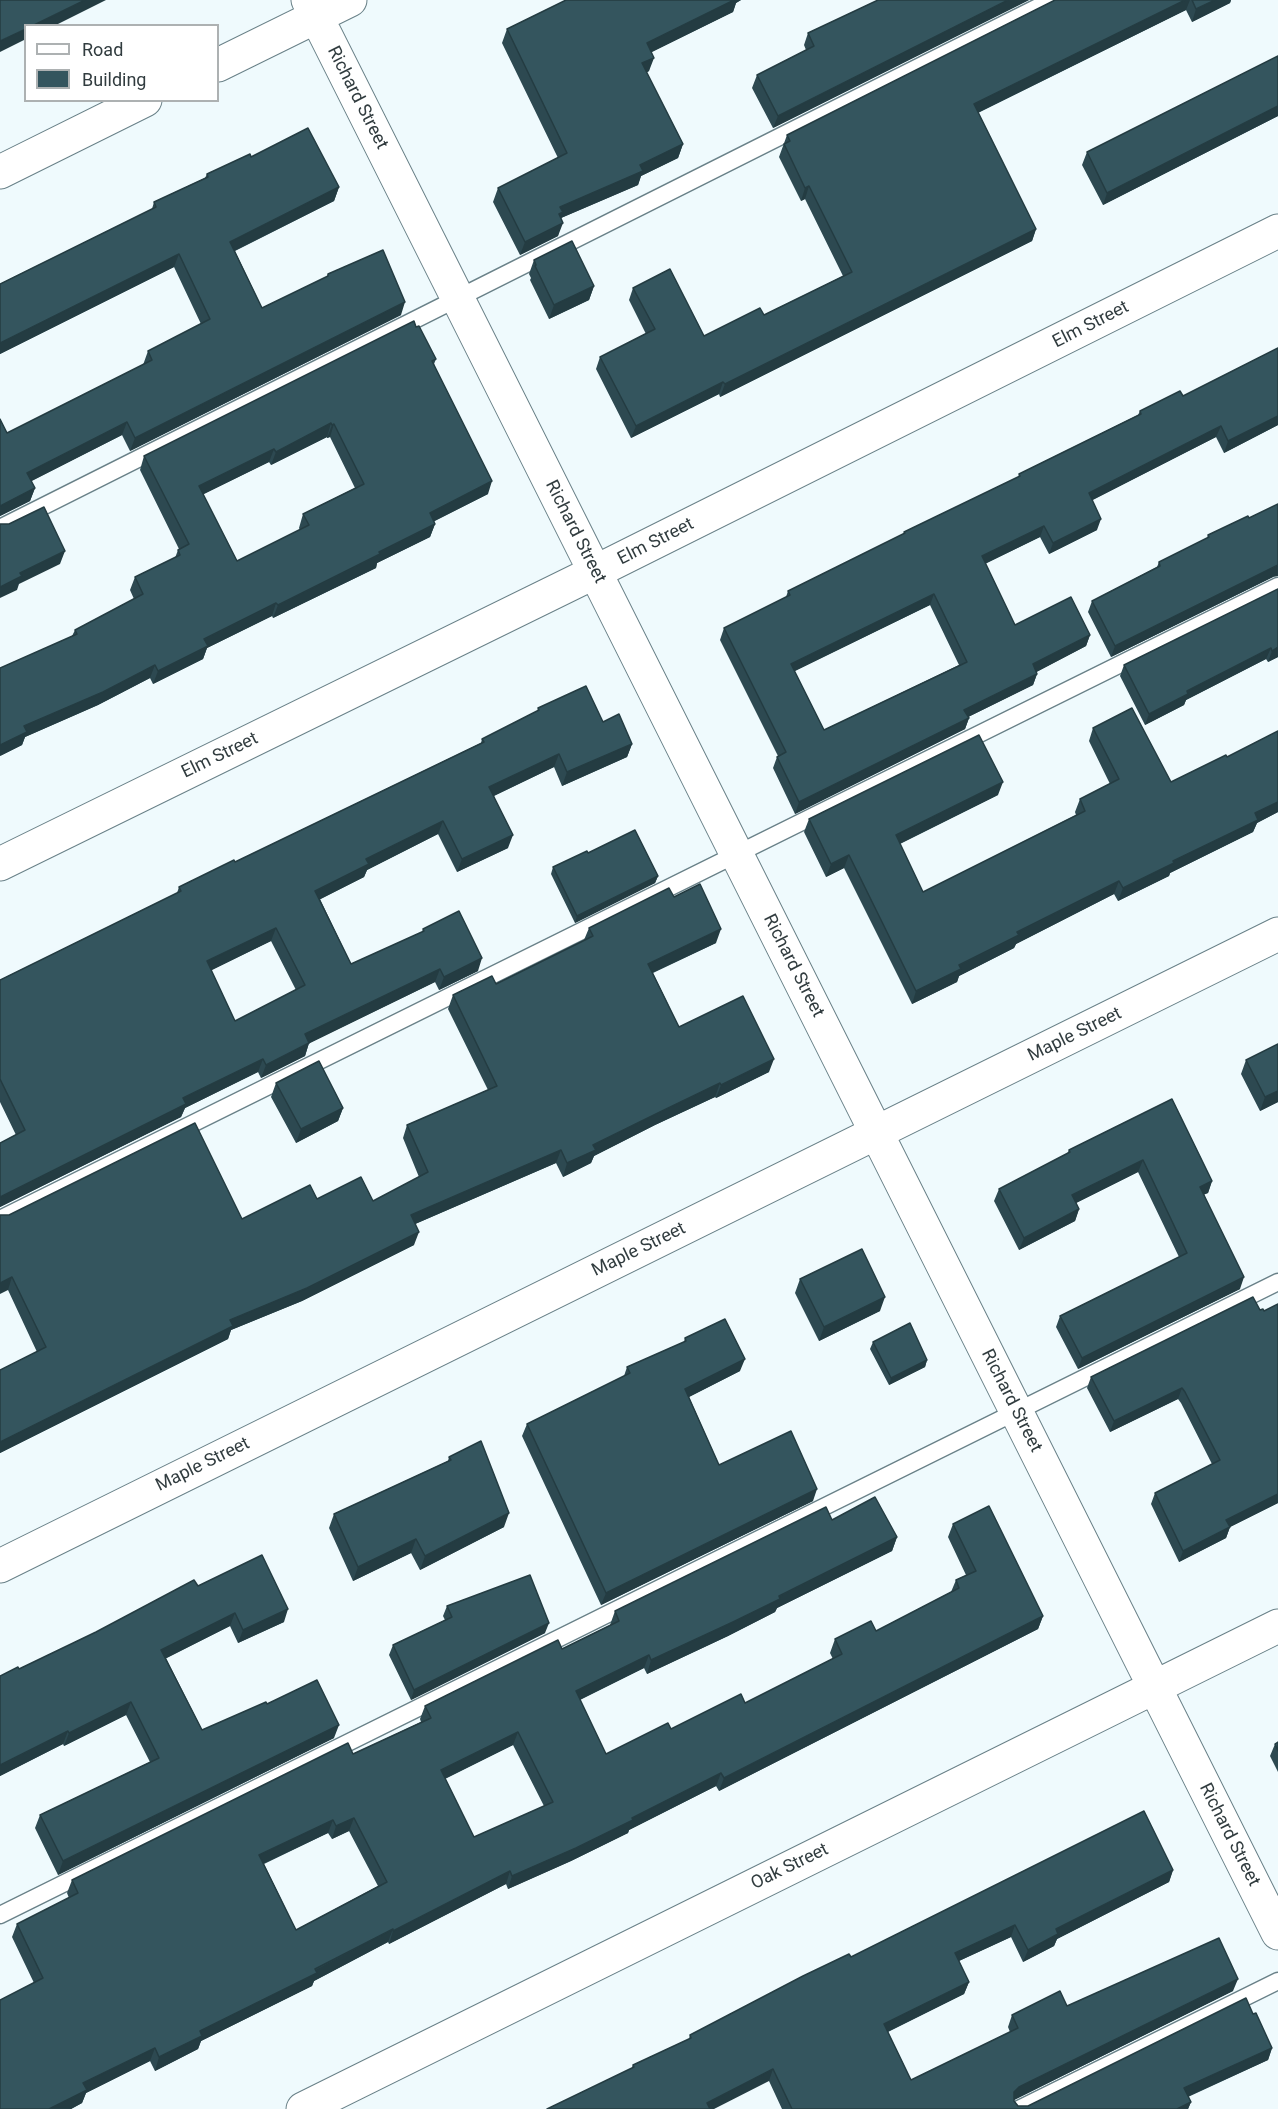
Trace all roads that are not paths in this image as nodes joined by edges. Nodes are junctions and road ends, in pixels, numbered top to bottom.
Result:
1 (350, 0) edge
2 (1052, 0) edge
3 (312, 8) edge
4 (219, 64) edge
5 (141, 102) edge
6 (0, 172) edge
7 (1278, 231) edge
8 (457, 298) junction
9 (0, 528) edge
10 (595, 572) junction
11 (1278, 586) edge
12 (736, 854) junction
13 (0, 864) edge
14 (1278, 934) edge
15 (876, 1133) junction
16 (0, 1219) edge
17 (1278, 1282) edge
18 (1016, 1412) junction
19 (0, 1566) edge
20 (1278, 1626) edge
21 (1154, 1687) junction
22 (0, 1915) edge
23 (1278, 1933) edge
24 (1278, 1981) edge
25 (303, 2109) edge
26 (1019, 2109) edge

1 - 3 street
2 - 8 lane
3 - 4 street
3 - 8 street, Richard Street
5 - 6 street
7 - 10 street, Elm Street
8 - 9 lane
8 - 10 street, Richard Street
10 - 12 street, Richard Street
10 - 13 street, Elm Street
11 - 12 lane
12 - 15 street, Richard Street
12 - 16 lane
14 - 15 street, Maple Street
15 - 18 street, Richard Street
15 - 19 street, Maple Street
17 - 18 lane
18 - 21 street, Richard Street
18 - 22 lane
20 - 21 street, Oak Street
21 - 23 street, Richard Street
21 - 25 street, Oak Street
24 - 26 lane

